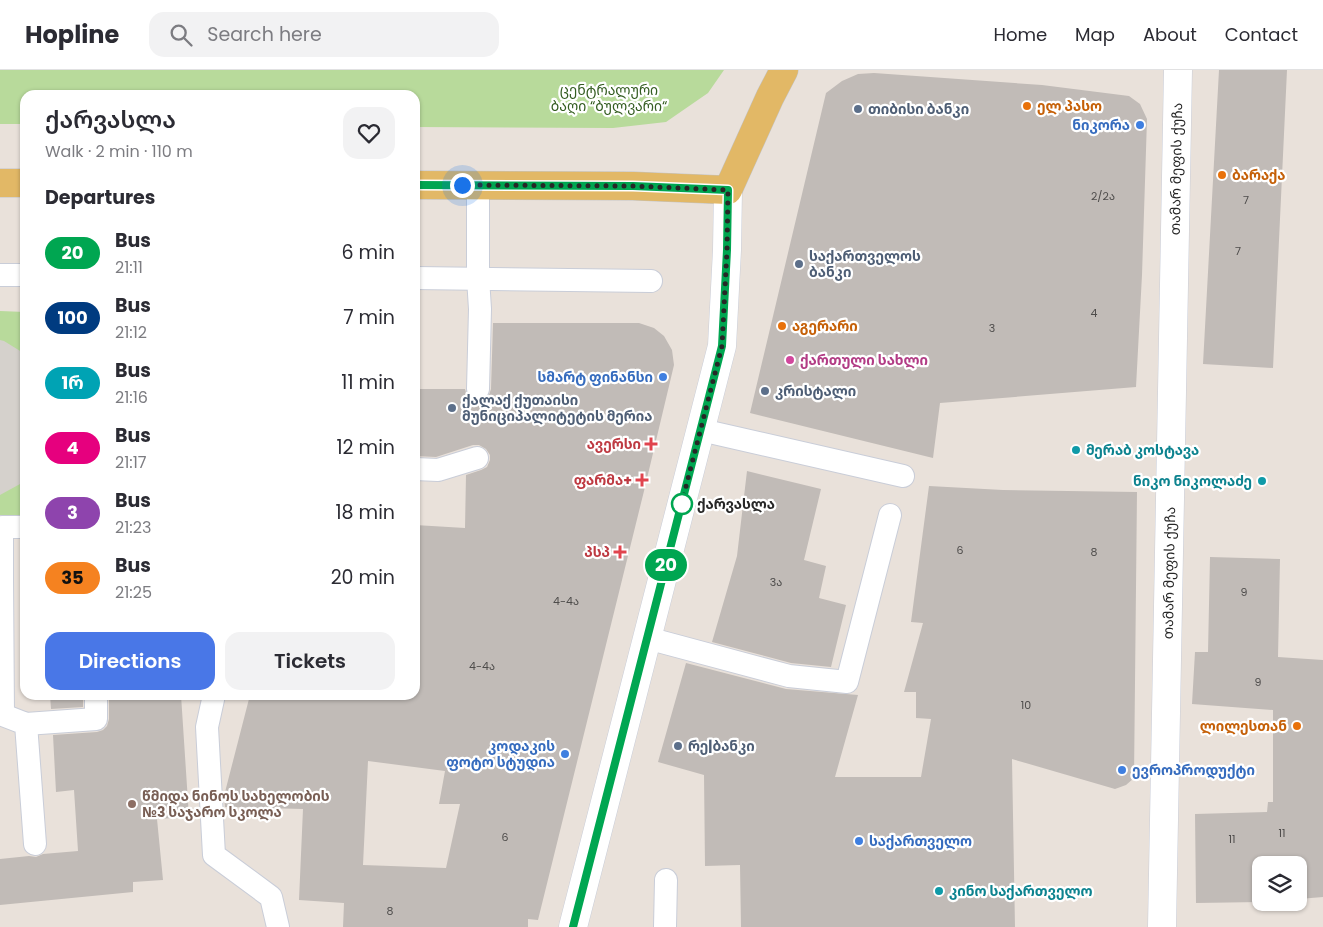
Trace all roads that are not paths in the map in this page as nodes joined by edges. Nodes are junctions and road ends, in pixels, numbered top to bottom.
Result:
1 (784, 70) edge
2 (1178, 70) edge
3 (0, 183) edge
4 (20, 183) edge
5 (420, 185) edge
6 (478, 185) junction
7 (728, 190) junction
8 (0, 275) edge
9 (20, 275) edge
10 (420, 278) edge
11 (478, 278) junction
12 (651, 280) dead end
13 (478, 388) dead end
14 (701, 430) junction
15 (477, 458) dead end
16 (420, 469) edge
17 (904, 476) dead end
18 (890, 515) dead end
19 (20, 527) edge
20 (1, 579) edge
21 (647, 638) junction
22 (96, 700) edge
23 (213, 700) edge
24 (26, 724) junction
25 (35, 844) dead end
26 (666, 880) dead end
27 (278, 927) edge
28 (574, 927) edge
29 (665, 927) edge
30 (1162, 927) edge

1 - 7 main road
2 - 30 main road, თამარ მეფის ქუჩა
3 - 4 main road
5 - 6 main road
6 - 7 main road
6 - 11 lane
7 - 14 main road
8 - 9 lane
10 - 11 lane
11 - 12 lane
11 - 13 lane
14 - 17 lane
14 - 21 main road
15 - 16 lane
18 - 21 lane
19 - 20 lane
20 - 24 lane
21 - 28 main road
22 - 24 lane
23 - 27 lane
24 - 25 lane
26 - 29 lane

